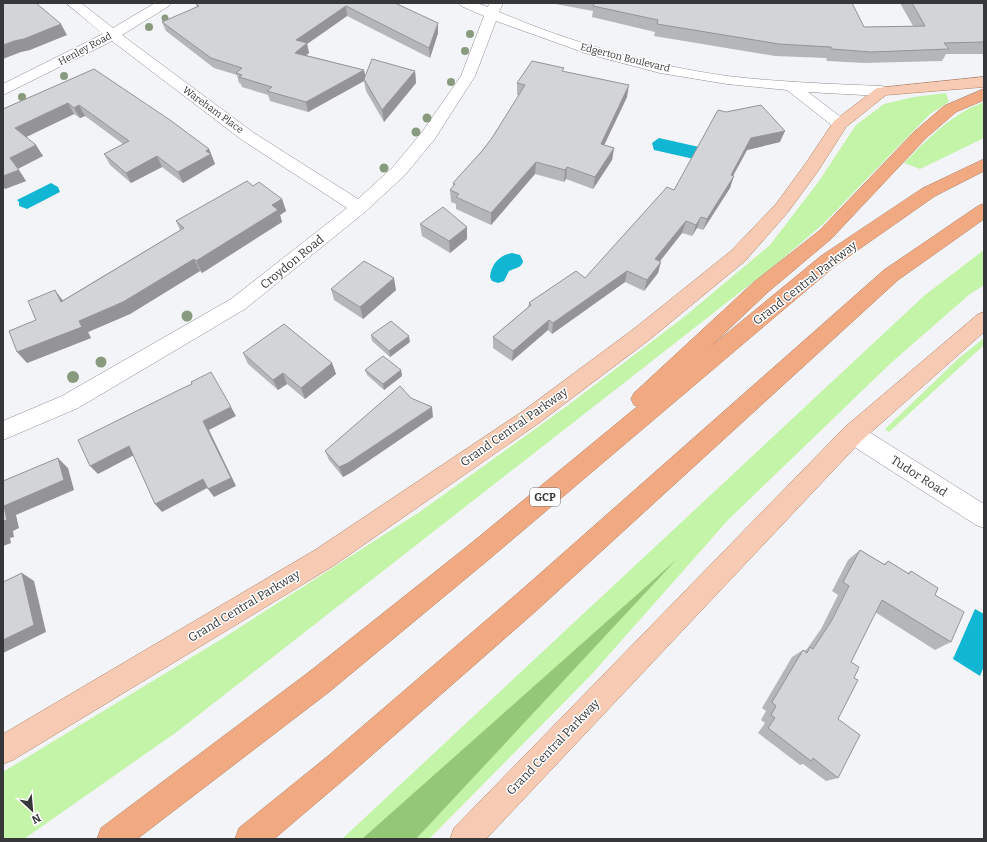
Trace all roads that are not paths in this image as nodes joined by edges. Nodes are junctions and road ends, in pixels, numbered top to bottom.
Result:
1 (72, 3) edge
2 (164, 3) edge
3 (466, 3) edge
4 (494, 9) edge
5 (112, 35) junction
6 (984, 82) edge
7 (792, 87) junction
8 (3, 90) edge
9 (882, 91) junction
10 (984, 94) edge
11 (840, 124) junction
12 (984, 164) edge
13 (359, 208) junction
14 (984, 210) edge
15 (984, 320) edge
16 (3, 430) edge
17 (854, 434) junction
18 (984, 517) edge
19 (478, 553) junction
20 (3, 750) edge
21 (112, 839) edge
22 (250, 839) edge
23 (465, 839) edge

1 - 5 street, Wareham Place
2 - 5 street, Henley Road
3 - 4 street, Edgerton Boulevard
4 - 7 street, Edgerton Boulevard
4 - 13 street, Croydon Road
5 - 8 street, Henley Road
5 - 13 street, Wareham Place
6 - 9 main road
7 - 9 street, Edgerton Boulevard
7 - 11 street
9 - 11 main road, Grand Central Parkway
10 - 19 highway
11 - 20 main road, Grand Central Parkway
12 - 19 highway, Grand Central Parkway / GCP
13 - 16 street, Croydon Road
14 - 22 highway
15 - 17 main road, Grand Central Parkway
17 - 18 street, Tudor Road
17 - 23 main road, Grand Central Parkway
19 - 21 highway, Grand Central Parkway / GCP

